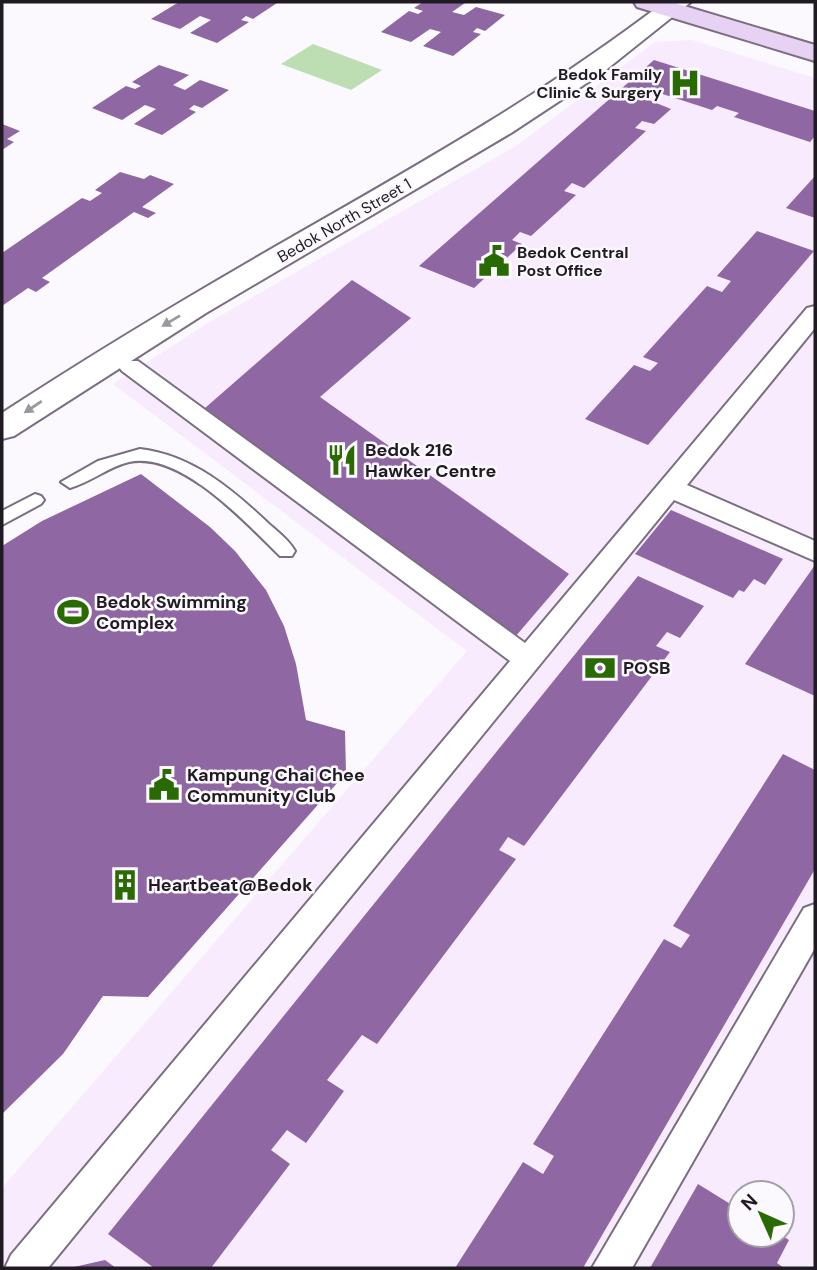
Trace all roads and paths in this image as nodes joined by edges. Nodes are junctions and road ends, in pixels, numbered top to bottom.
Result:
1 (664, 3) edge
2 (815, 40) edge
3 (815, 53) edge
4 (815, 313) edge
5 (130, 366) dead end
6 (2, 401) edge
7 (2, 428) edge
8 (70, 482) dead end
9 (670, 488) junction
10 (35, 500) dead end
11 (2, 519) edge
12 (286, 551) dead end
13 (815, 552) edge
14 (528, 660) junction
15 (815, 918) edge
16 (24, 1268) edge
17 (611, 1268) edge

1 - 2 main road
1 - 3 main road
1 - 6 street, Bedok North Street 1
1 -> 7 street, Bedok North Street 1
4 - 9 street
5 - 14 street
8 - 12 lane
9 - 13 street
9 - 14 street
10 - 11 lane
14 - 16 street
15 - 17 street

